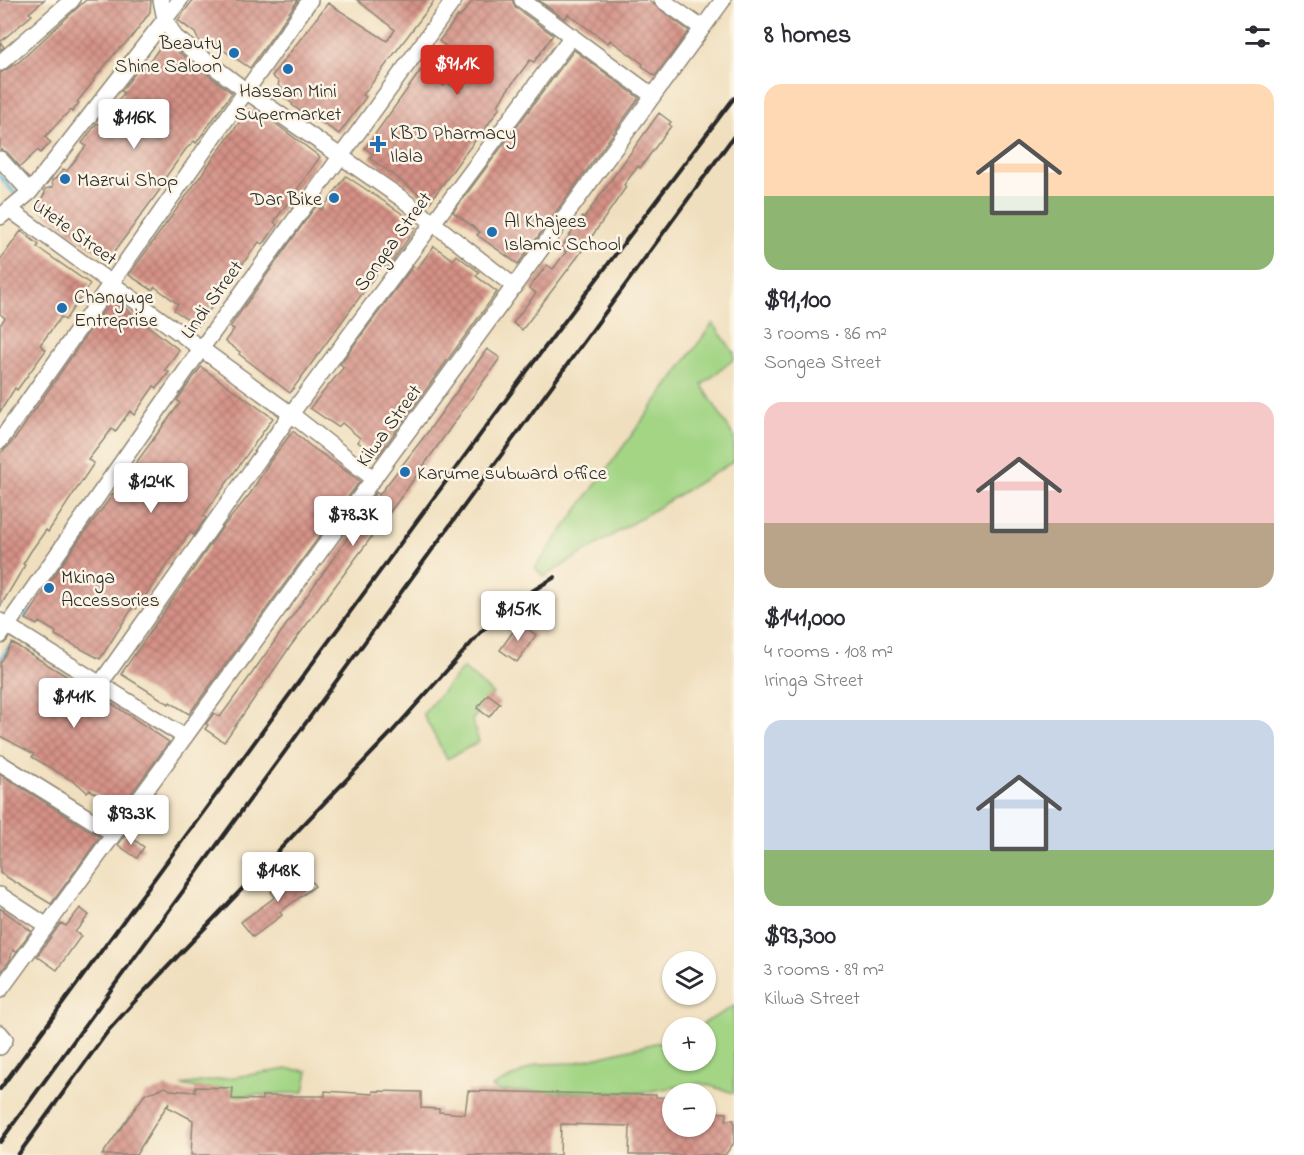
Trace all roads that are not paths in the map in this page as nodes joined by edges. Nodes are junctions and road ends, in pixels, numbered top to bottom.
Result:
1 (72, 0) edge
2 (161, 0) edge
3 (180, 0) edge
4 (310, 0) edge
5 (454, 0) edge
6 (522, 0) edge
7 (662, 0) edge
8 (723, 0) edge
9 (165, 19) junction
10 (702, 28) junction
11 (572, 36) junction
12 (0, 63) edge
13 (246, 92) junction
14 (653, 96) junction
15 (341, 156) junction
16 (0, 159) edge
17 (30, 192) junction
18 (5, 213) edge
19 (432, 221) junction
20 (110, 282) junction
21 (515, 287) junction
22 (201, 348) junction
23 (291, 414) junction
24 (0, 441) edge
25 (374, 479) junction
26 (2, 627) edge
27 (100, 684) junction
28 (185, 737) junction
29 (0, 763) edge
30 (114, 834) junction
31 (0, 895) edge
32 (47, 926) junction
33 (0, 990) edge
34 (0, 1033) edge
35 (0, 1047) edge

1 - 12 street
2 - 9 street
3 - 9 street
4 - 13 street
5 - 15 street, Lindi Street
6 - 11 street
7 - 10 street
8 - 10 street, Kilwa Street
9 - 13 street
9 - 17 street
10 - 14 street, Kilwa Street
11 - 14 street
11 - 19 street, Songea Street
13 - 15 street
13 - 20 street
14 - 21 street, Kilwa Street
15 - 19 street
15 - 22 street, Lindi Street
16 - 17 street, Utete Street
17 - 18 street
18 - 20 street, Utete Street
19 - 21 street
19 - 23 street, Songea Street
20 - 22 street, Utete Street
20 - 24 street
21 - 25 street, Kilwa Street
22 - 23 street, Utete Street
22 - 26 street, Lindi Street
23 - 25 street, Utete Street
23 - 27 street, Songea Street
25 - 28 street, Kilwa Street
26 - 27 street
27 - 28 street
28 - 30 street, Kilwa Street
29 - 30 street
30 - 32 street, Kilwa Street
31 - 32 street
32 - 33 street, Kilwa Street
34 - 35 street

